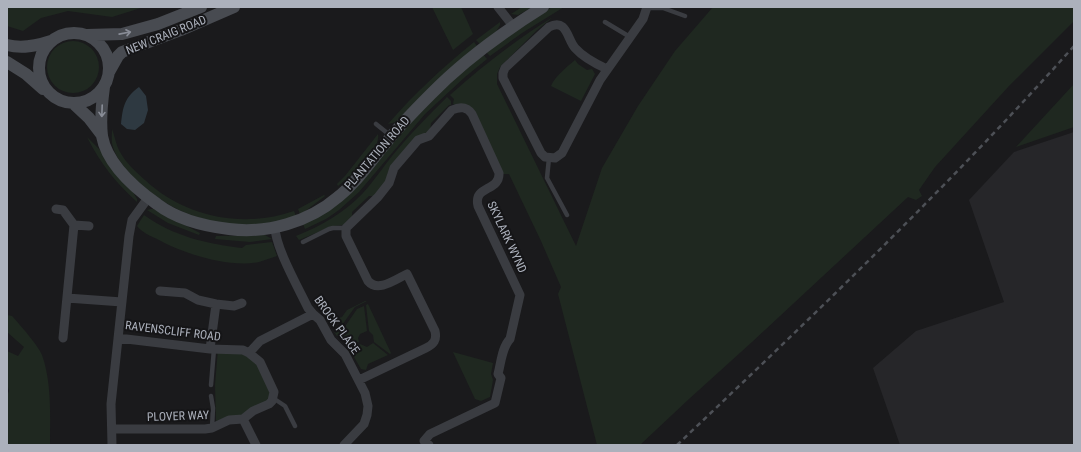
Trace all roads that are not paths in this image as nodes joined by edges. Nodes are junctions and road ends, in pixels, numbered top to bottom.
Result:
1 (201, 7) edge
2 (234, 7) edge
3 (498, 7) edge
4 (543, 7) edge
5 (647, 7) edge
6 (685, 16) dead end
7 (605, 22) dead end
8 (513, 26) junction
9 (86, 35) junction
10 (630, 37) junction
11 (51, 41) junction
12 (7, 44) edge
13 (7, 62) edge
14 (607, 69) junction
15 (108, 74) junction
16 (104, 87) junction
17 (49, 93) junction
18 (73, 103) junction
19 (376, 124) dead end
20 (102, 135) junction
21 (391, 136) junction
22 (549, 158) junction
23 (148, 198) junction
24 (56, 209) dead end
25 (566, 215) dead end
26 (74, 225) junction
27 (89, 226) dead end
28 (275, 227) junction
29 (346, 228) junction
30 (303, 242) dead end
31 (160, 291) dead end
32 (67, 298) junction
33 (122, 302) junction
34 (242, 303) dead end
35 (216, 304) junction
36 (313, 314) junction
37 (63, 338) dead end
38 (118, 338) junction
39 (212, 349) junction
40 (249, 353) junction
41 (359, 380) junction
42 (211, 385) dead end
43 (211, 396) dead end
44 (273, 398) junction
45 (243, 419) junction
46 (295, 426) dead end
47 (212, 428) junction
48 (112, 429) junction
49 (112, 445) edge
50 (256, 445) edge
51 (344, 445) edge
52 (429, 445) edge

9 -> 1 street, NEW CRAIG ROAD
2 - 15 street, NEW CRAIG ROAD
3 - 8 street
4 - 8 street, PLANTATION ROAD
5 - 6 lane
5 - 10 street
7 - 10 lane
8 - 21 street, PLANTATION ROAD
9 - 11 street
9 - 15 street
10 - 14 street
11 - 12 street
11 - 17 street
13 - 17 street
14 - 22 street
14 - 22 street
15 - 16 street
16 - 18 street
16 -> 20 street, PLANTATION ROAD
17 - 18 street
18 - 20 street, PLANTATION ROAD
19 - 21 lane
20 - 23 street, PLANTATION ROAD
21 - 28 street, PLANTATION ROAD
22 - 25 lane
23 - 28 street, PLANTATION ROAD
23 - 33 street, RAVENSCLIFF ROAD
24 - 26 street
26 - 27 street
26 - 32 street
28 - 36 street, BROCK PLACE
29 - 30 lane
29 - 41 street
29 - 52 street, SKYLARK WYND
31 - 35 street
32 - 33 street
32 - 37 street
33 - 38 street, RAVENSCLIFF ROAD
34 - 35 street
35 - 39 street
36 - 40 street
36 - 41 street, BROCK PLACE
38 - 39 street, RAVENSCLIFF ROAD
38 - 48 street
39 - 40 street, RAVENSCLIFF ROAD
39 - 42 lane
40 - 44 street
41 - 51 street, BROCK PLACE
43 - 47 lane
44 - 45 street
44 - 46 lane
45 - 47 street, PLOVER WAY
45 - 50 street
47 - 48 street, PLOVER WAY
48 - 49 street

